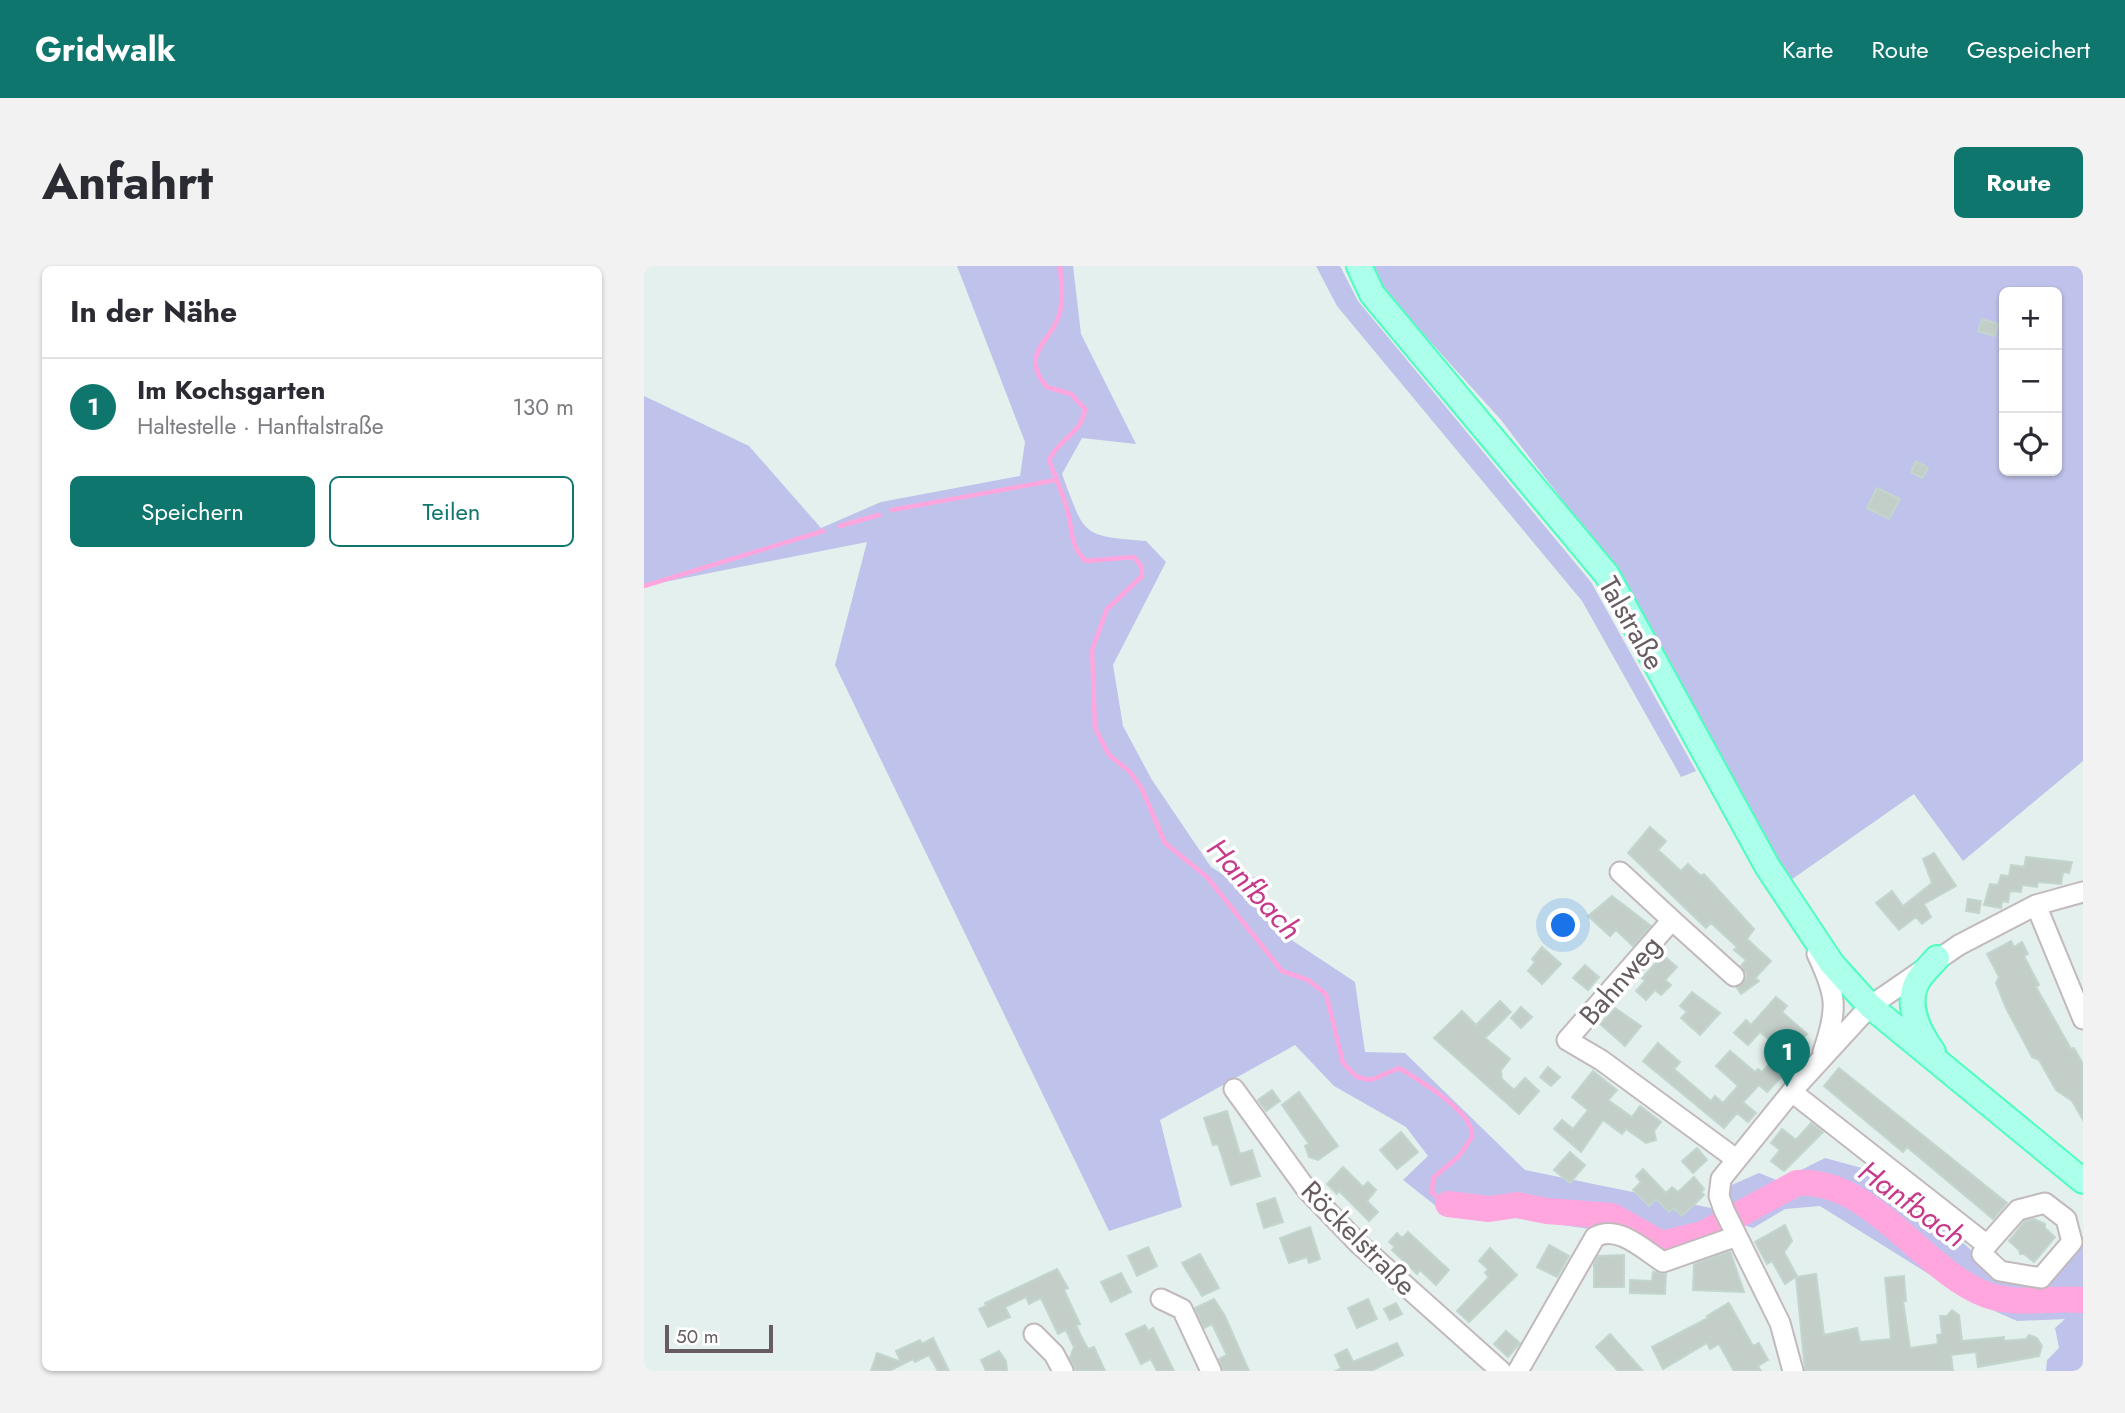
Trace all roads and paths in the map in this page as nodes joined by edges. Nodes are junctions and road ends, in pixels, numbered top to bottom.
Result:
1 (1359, 266) edge
2 (1620, 872) dead end
3 (2083, 891) edge
4 (2036, 905) junction
5 (1800, 917) junction
6 (1672, 920) junction
7 (1937, 958) junction
8 (1734, 976) dead end
9 (1870, 1006) junction
10 (2083, 1019) edge
11 (1820, 1059) junction
12 (1946, 1069) junction
13 (1234, 1089) dead end
14 (1792, 1092) junction
15 (1736, 1159) junction
16 (2083, 1181) edge
17 (1731, 1224) junction
18 (1987, 1245) junction
19 (1161, 1299) dead end
20 (1034, 1334) dead end
21 (1063, 1371) edge
22 (1211, 1371) edge
23 (1501, 1371) edge
24 (1518, 1371) edge
25 (1793, 1371) edge

1 - 5 main road, Talstraße
2 - 6 street, Bahnweg
3 - 4 street
4 - 7 street
4 - 10 street
5 - 9 main road, Talstraße
5 - 11 street
6 - 8 street, Bahnweg
6 - 15 street, Bahnweg
7 - 9 street
7 - 12 main road
9 - 11 street
9 - 12 main road, Talstraße
11 - 14 street
12 - 16 main road
13 - 23 street, Röckelstraße
14 - 15 street
14 - 18 street
15 - 17 street
17 - 24 street
17 - 25 street
18 - 18 street
19 - 22 street
20 - 21 street

